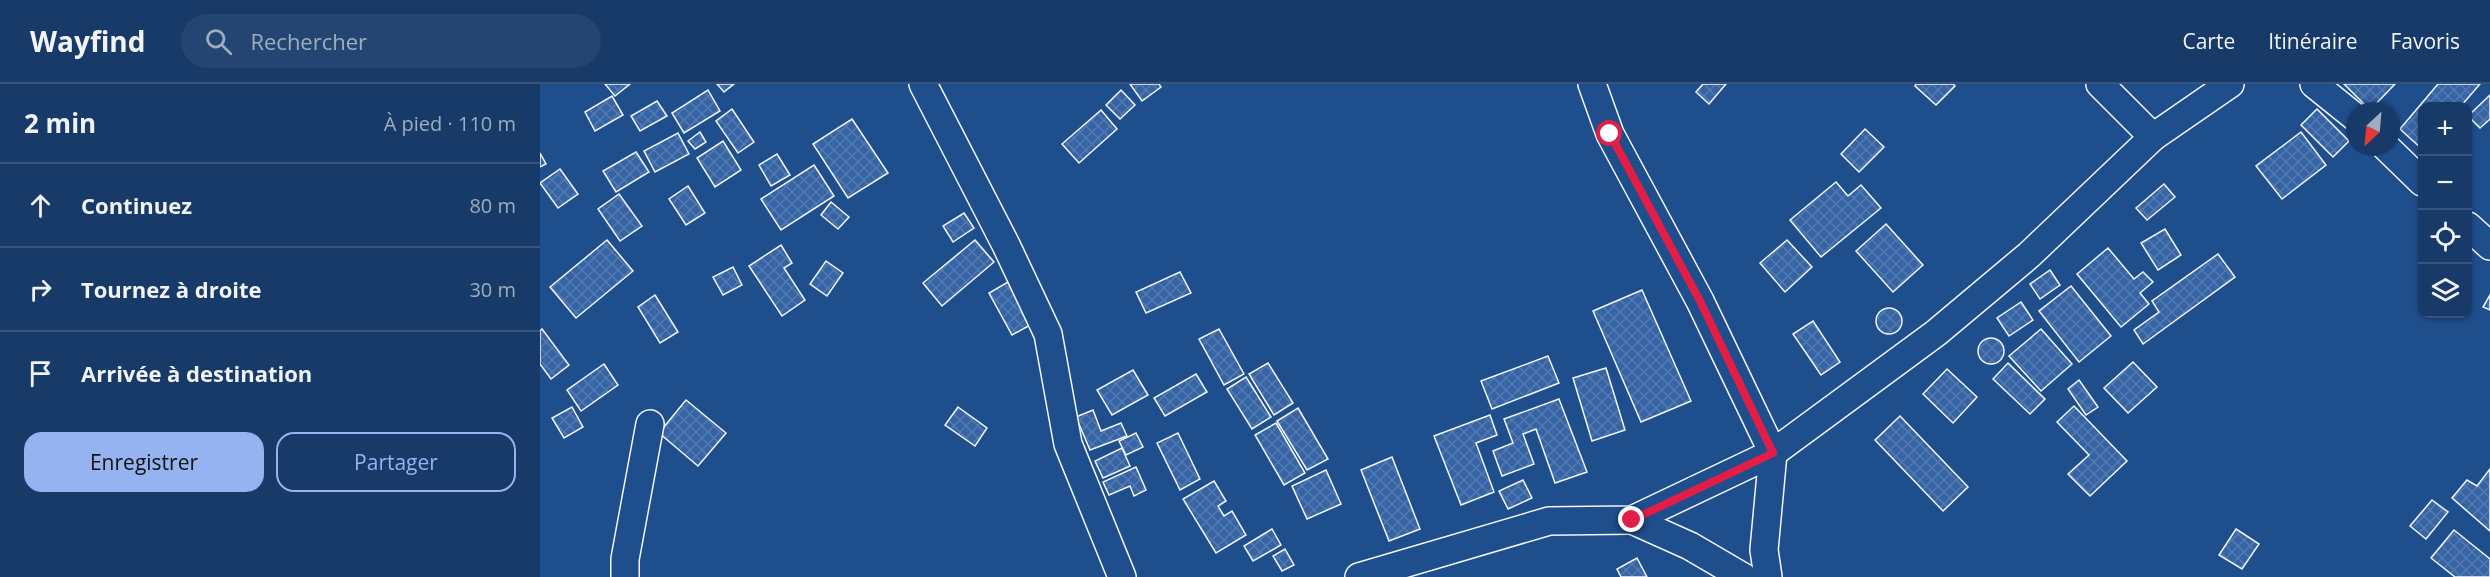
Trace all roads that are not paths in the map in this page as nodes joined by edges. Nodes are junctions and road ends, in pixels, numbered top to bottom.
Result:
1 (923, 84) edge
2 (1592, 84) edge
3 (2100, 84) edge
4 (2230, 84) edge
5 (2314, 84) edge
6 (2346, 110) edge
7 (2153, 137) junction
8 (2395, 156) edge
9 (2418, 178) edge
10 (2472, 230) edge
11 (2490, 246) edge
12 (650, 424) dead end
13 (1773, 453) junction
14 (1632, 520) junction
15 (625, 577) edge
16 (1122, 577) edge
17 (1359, 577) edge
18 (1743, 577) edge
19 (1768, 577) edge

1 - 16 street
2 - 13 street
3 - 7 street
4 - 7 street
5 - 6 street
7 - 13 street
8 - 9 street
10 - 11 street
12 - 15 street
13 - 14 street
13 - 19 street
14 - 17 street
14 - 18 street

